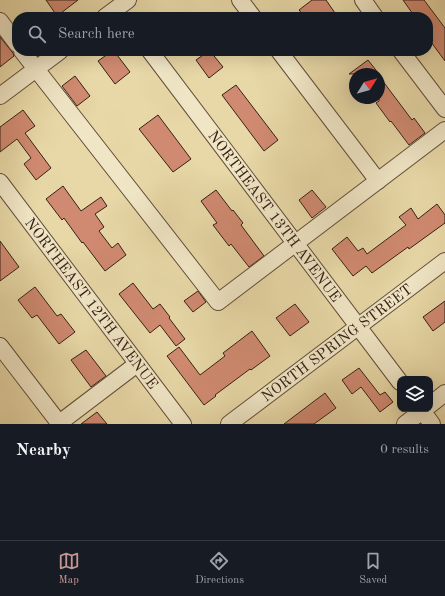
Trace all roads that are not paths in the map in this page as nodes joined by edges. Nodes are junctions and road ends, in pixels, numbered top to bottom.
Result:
1 (240, 0) edge
2 (363, 0) edge
3 (249, 12) edge
4 (371, 12) edge
5 (0, 21) edge
6 (12, 37) edge
7 (26, 56) edge
8 (53, 56) edge
9 (154, 56) edge
10 (283, 56) edge
11 (405, 56) edge
12 (36, 69) junction
13 (0, 96) edge
14 (445, 109) edge
15 (445, 130) edge
16 (378, 181) junction
17 (0, 182) edge
18 (296, 243) junction
19 (445, 261) edge
20 (358, 326) junction
21 (0, 346) edge
22 (137, 364) junction
23 (397, 378) edge
24 (445, 393) edge
25 (433, 402) edge
26 (420, 412) edge
27 (426, 412) edge
28 (59, 424) edge
29 (182, 424) edge
30 (229, 424) edge
31 (405, 424) edge
32 (432, 424) edge

1 - 3 street
2 - 4 street
5 - 6 street
7 - 12 street
8 - 12 street
9 - 18 street, NORTHEAST 13TH AVENUE
10 - 16 street
11 - 14 street
12 - 13 street
12 - 18 street
15 - 16 street
16 - 18 street
17 - 22 street, NORTHEAST 12TH AVENUE
18 - 20 street, NORTHEAST 13TH AVENUE
19 - 20 street, NORTH SPRING STREET
20 - 23 street, NORTHEAST 13TH AVENUE
20 - 30 street, NORTH SPRING STREET
21 - 28 street
22 - 28 street
22 - 29 street, NORTHEAST 12TH AVENUE
24 - 25 street
26 - 31 street
27 - 32 street

